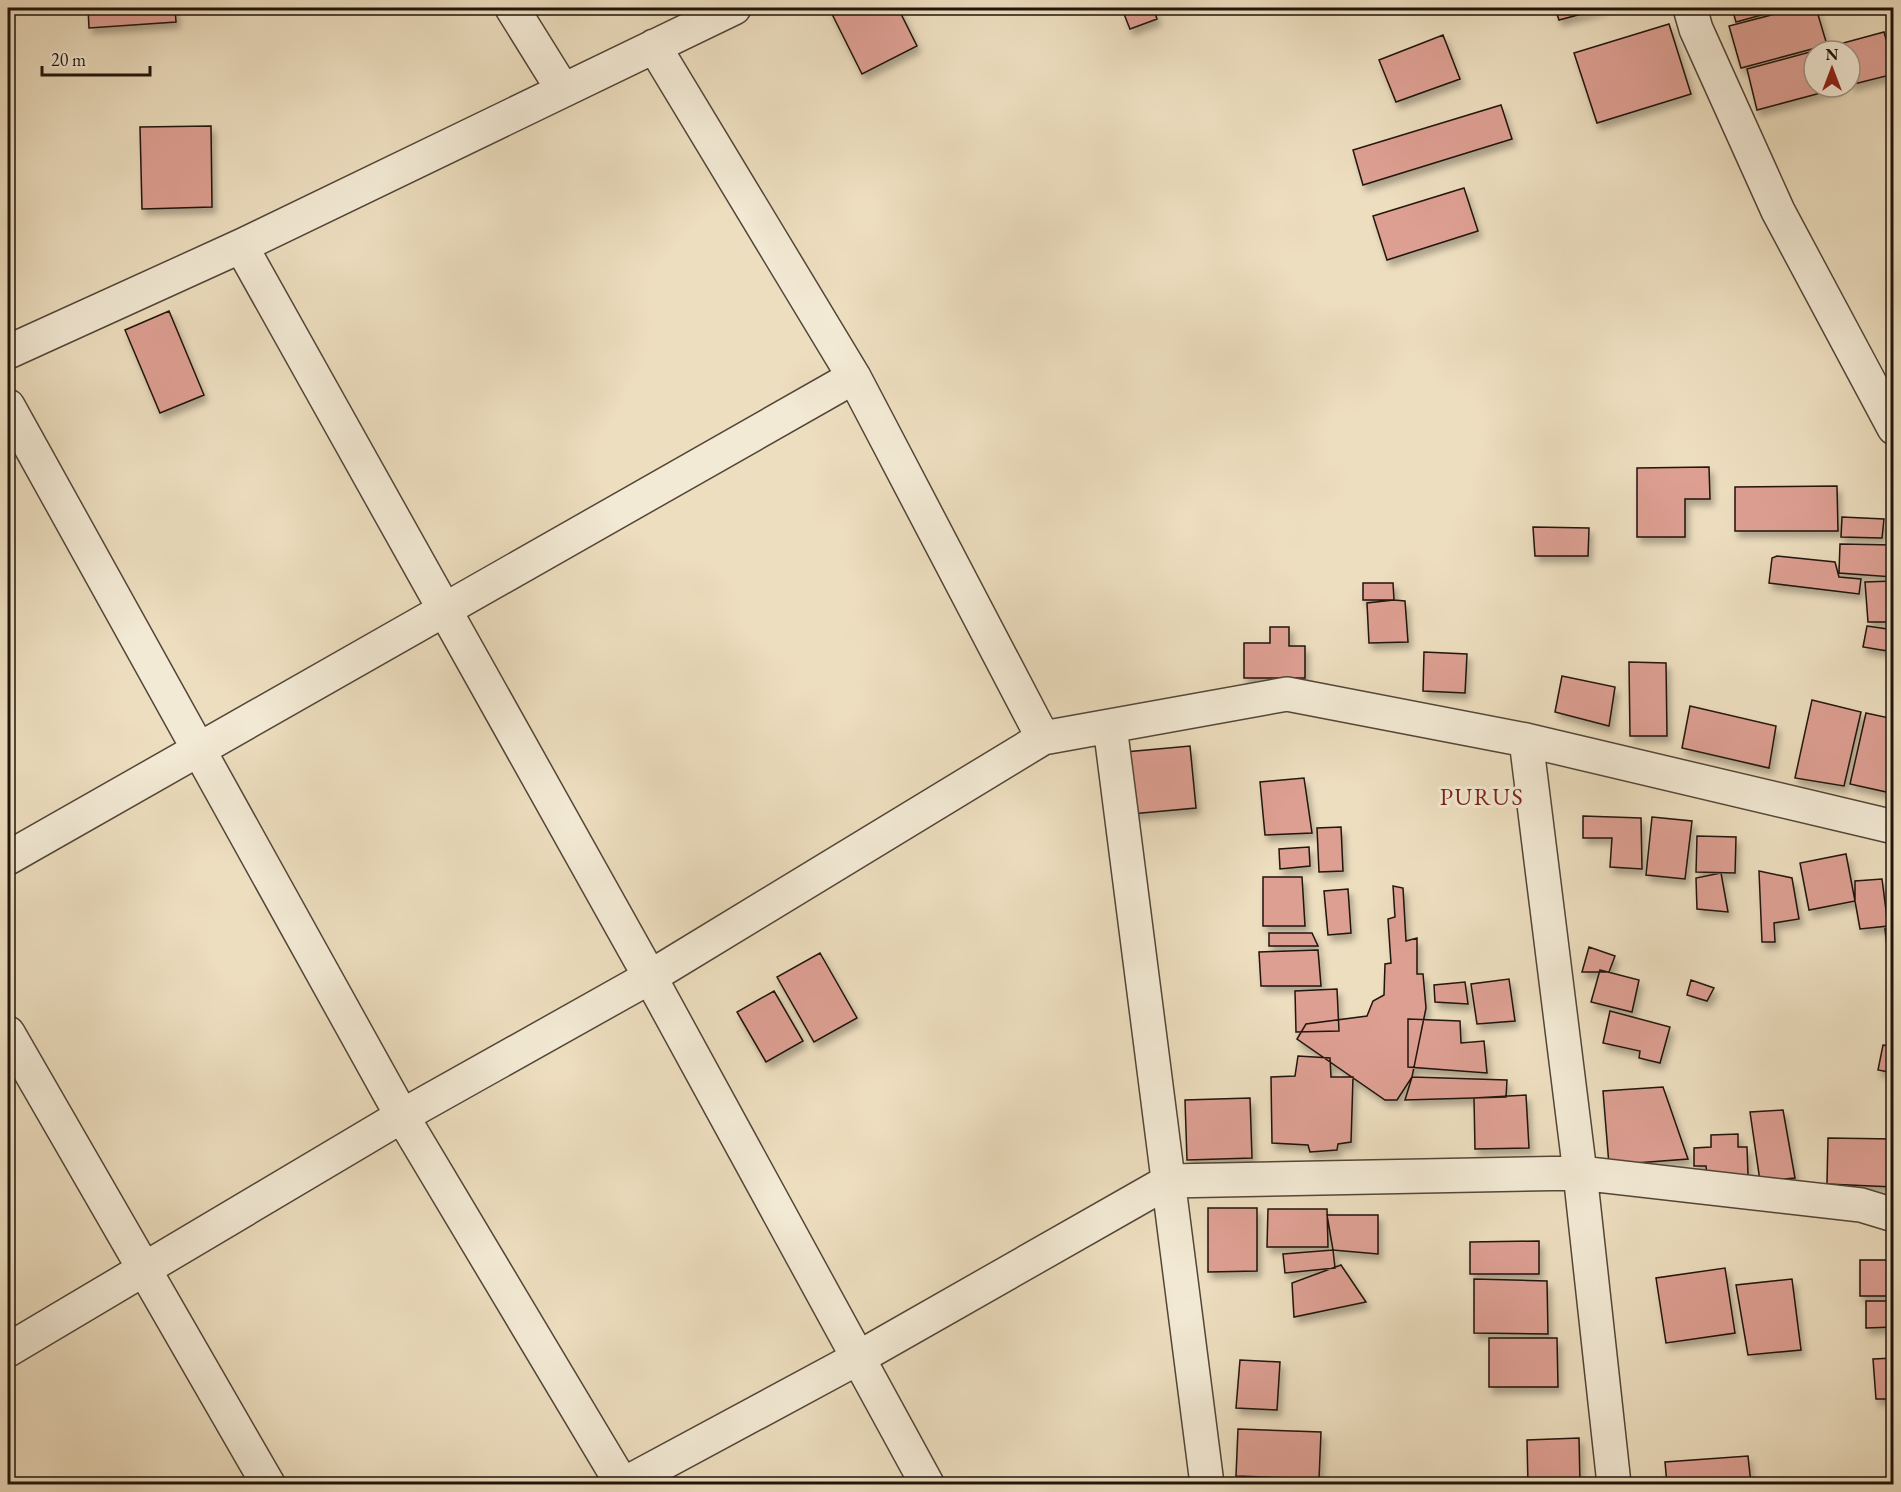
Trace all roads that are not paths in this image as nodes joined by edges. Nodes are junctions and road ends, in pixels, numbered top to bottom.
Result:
1 (512, 8) edge
2 (734, 8) edge
3 (1690, 8) edge
4 (654, 46) junction
5 (563, 90) junction
6 (241, 246) junction
7 (8, 352) edge
8 (854, 376) junction
9 (8, 406) edge
10 (1893, 428) edge
11 (445, 609) junction
12 (1110, 726) junction
13 (1043, 738) junction
14 (1526, 741) junction
15 (199, 750) junction
16 (1893, 827) edge
17 (8, 858) edge
18 (650, 977) junction
19 (8, 1034) edge
20 (402, 1116) junction
21 (1580, 1173) junction
22 (1169, 1181) junction
23 (1893, 1215) edge
24 (145, 1269) junction
25 (8, 1350) edge
26 (858, 1358) junction
27 (268, 1485) edge
28 (623, 1485) edge
29 (927, 1485) edge
30 (1207, 1485) edge
31 (1614, 1485) edge

1 - 5 street
2 - 4 street
3 - 10 street
4 - 5 street
4 - 8 street
5 - 6 street
6 - 7 street
6 - 11 street
8 - 11 street
8 - 13 street
9 - 15 street
11 - 15 street
11 - 18 street
12 - 13 street
12 - 14 street
12 - 22 street
13 - 18 street
14 - 16 street
14 - 21 street
15 - 17 street
15 - 20 street
18 - 20 street
18 - 26 street
19 - 24 street
20 - 24 street
20 - 28 street
21 - 22 street
21 - 23 street
21 - 31 street
22 - 26 street
22 - 30 street
24 - 25 street
24 - 27 street
26 - 28 street
26 - 29 street

